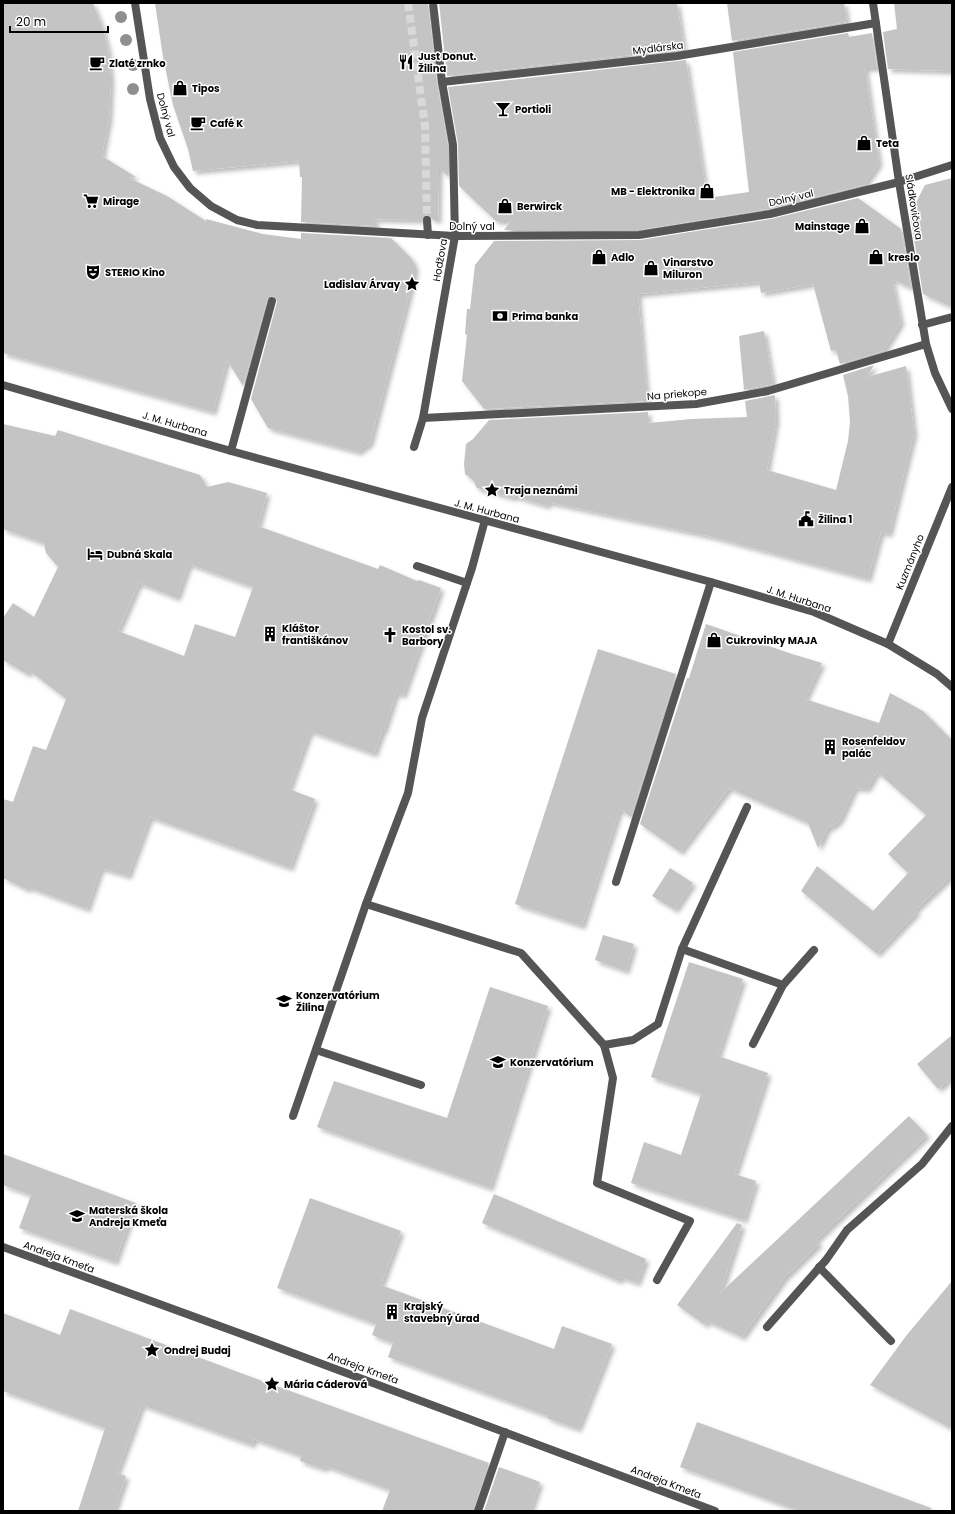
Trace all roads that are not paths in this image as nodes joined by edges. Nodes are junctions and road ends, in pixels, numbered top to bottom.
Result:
1 (135, 3) edge
2 (433, 3) edge
3 (873, 3) edge
4 (876, 24) junction
5 (442, 82) junction
6 (952, 165) edge
7 (900, 182) junction
8 (427, 220) tunnel mouth
9 (428, 235) junction
10 (454, 236) junction
11 (272, 301) dead end
12 (952, 317) edge
13 (922, 325) junction
14 (926, 344) junction
15 (3, 385) edge
16 (952, 409) edge
17 (422, 418) junction
18 (414, 448) dead end
19 (231, 451) junction
20 (952, 487) edge
21 (485, 520) junction
22 (417, 566) dead end
23 (710, 582) junction
24 (467, 583) junction
25 (888, 644) junction
26 (952, 687) edge
27 (747, 807) dead end
28 (616, 882) dead end
29 (366, 904) junction
30 (682, 948) junction
31 (814, 950) dead end
32 (783, 985) junction
33 (752, 1044) dead end
34 (604, 1045) junction
35 (316, 1050) junction
36 (421, 1085) dead end
37 (294, 1116) dead end
38 (952, 1126) edge
39 (3, 1247) edge
40 (819, 1267) junction
41 (657, 1280) dead end
42 (767, 1327) dead end
43 (891, 1341) dead end
44 (505, 1432) junction
45 (478, 1511) edge
46 (715, 1511) edge

1 - 9 street, Dolný val
2 - 5 street, Hodžova
3 - 4 street, Sládkovičova
4 - 5 street, Mydlárska
4 - 7 street, Sládkovičova
5 - 10 street, Hodžova
6 - 7 street, Dolný val
7 - 10 street, Dolný val
7 - 13 street, Sládkovičova
8 - 9 street
9 - 10 street, Dolný val
10 - 17 street, Hodžova
11 - 19 street
12 - 13 street
13 - 14 street, Sládkovičova
14 - 16 street, Sládkovičova
14 - 17 street, Na priekope
15 - 19 street, J. M. Hurbana
17 - 18 street, Hodžova
19 - 21 street, J. M. Hurbana
20 - 25 street, Kuzmányho
21 - 23 street, J. M. Hurbana
21 - 24 street
22 - 24 street
23 - 25 street, J. M. Hurbana
23 - 28 street
24 - 29 street
25 - 26 street, J. M. Hurbana
27 - 30 street
29 - 34 street
29 - 35 street
30 - 32 street
30 - 34 street
31 - 32 street
32 - 33 street
34 - 41 street
35 - 36 street
35 - 37 street
38 - 40 street
39 - 44 street, Andreja Kmeťa
40 - 42 street
40 - 43 street
44 - 45 street
44 - 46 street, Andreja Kmeťa

